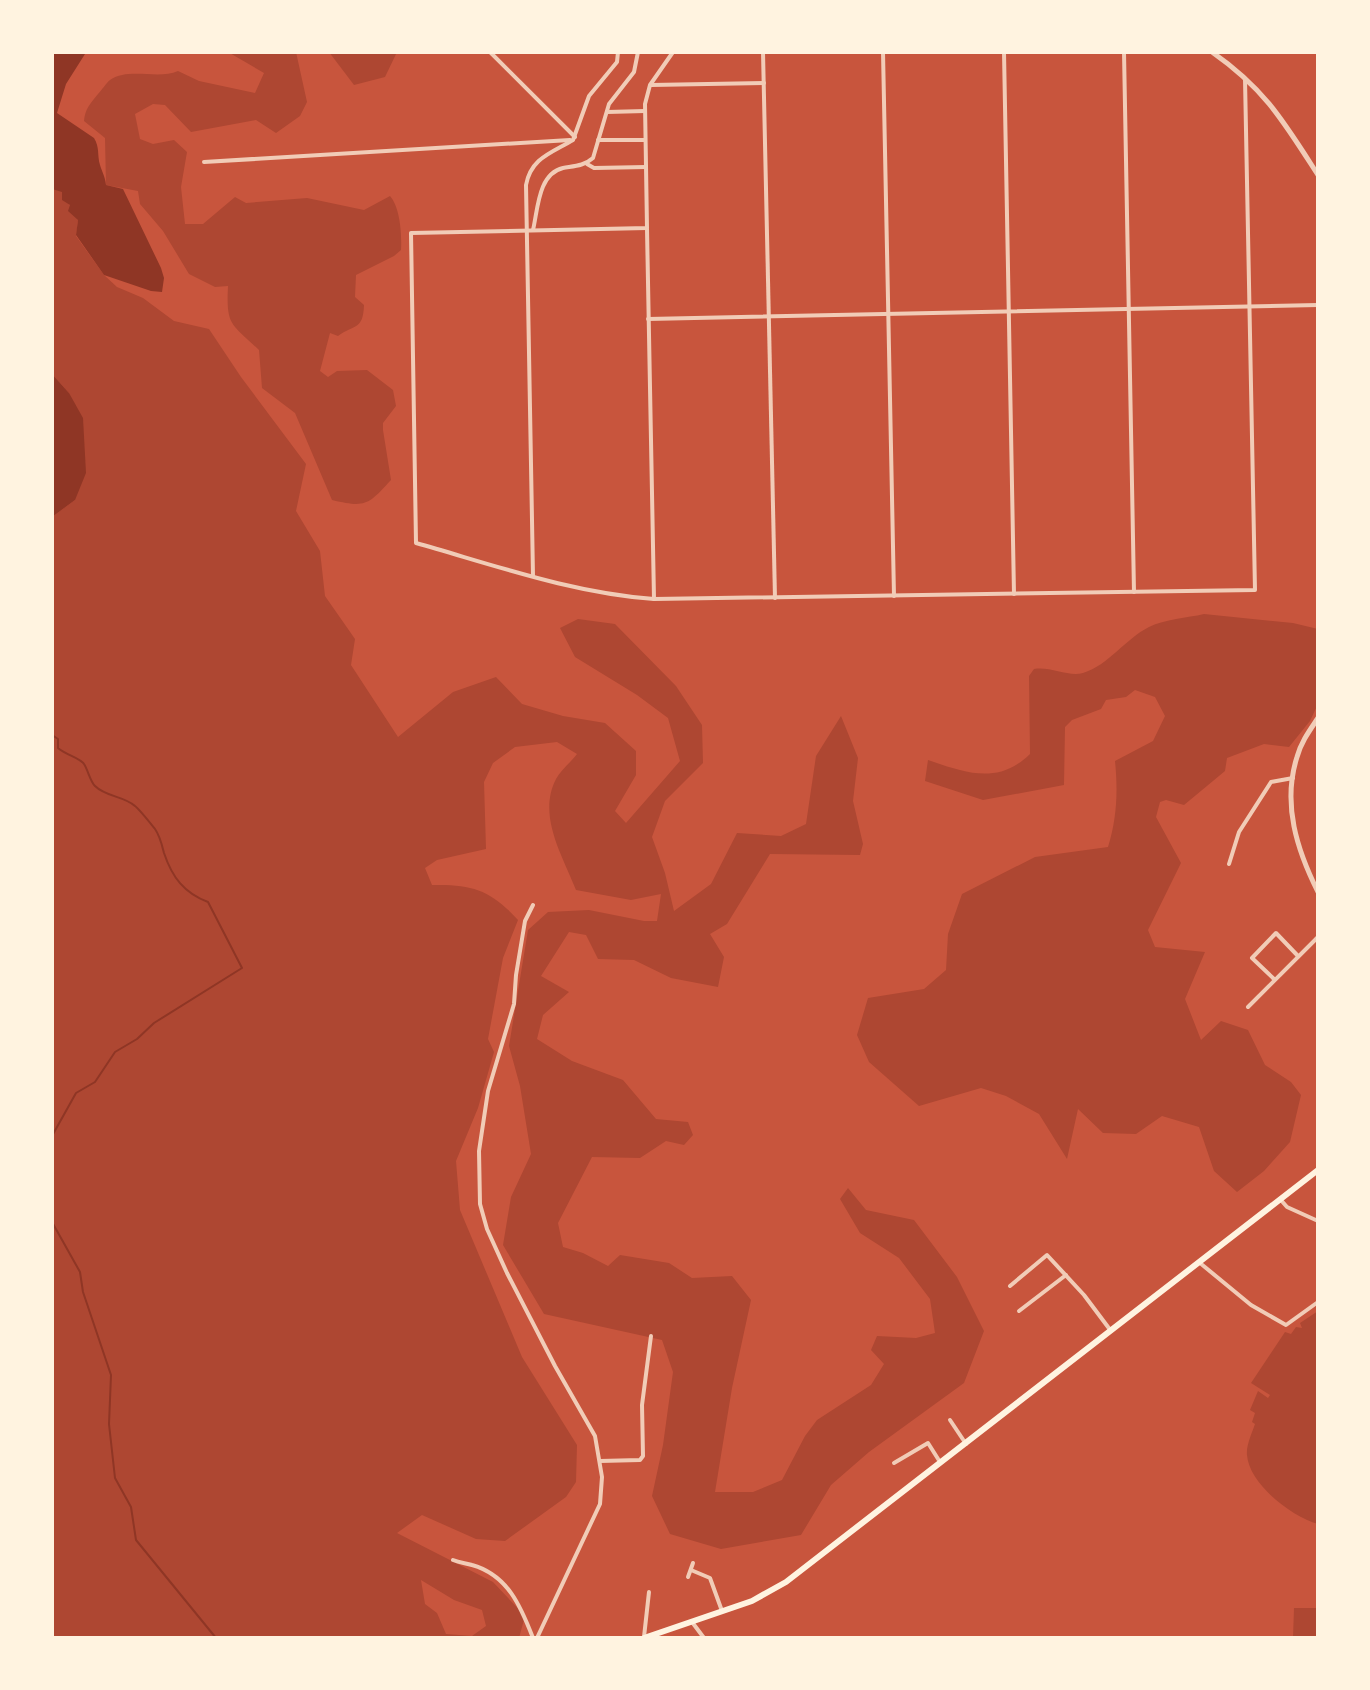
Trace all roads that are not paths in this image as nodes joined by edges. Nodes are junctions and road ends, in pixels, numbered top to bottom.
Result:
1 (490, 52) edge
2 (618, 52) edge
3 (638, 52) edge
4 (673, 52) edge
5 (763, 52) edge
6 (883, 52) edge
7 (1004, 52) edge
8 (1124, 52) edge
9 (1212, 52) edge
10 (1245, 76) junction
11 (764, 83) junction
12 (650, 85) junction
13 (645, 111) junction
14 (606, 112) junction
15 (574, 139) junction
16 (598, 140) junction
17 (645, 140) junction
18 (204, 162) dead end
19 (587, 164) junction
20 (646, 167) junction
21 (1318, 175) edge
22 (647, 228) junction
23 (527, 230) junction
24 (533, 230) junction
25 (1318, 305) edge
26 (1249, 307) junction
27 (1129, 309) junction
28 (1009, 312) junction
29 (888, 314) junction
30 (769, 316) junction
31 (648, 319) junction
32 (533, 576) junction
33 (1134, 592) junction
34 (1014, 594) junction
35 (894, 596) junction
36 (775, 598) junction
37 (654, 599) junction
38 (1318, 718) edge
39 (1293, 778) junction
40 (1229, 864) dead end
41 (1318, 892) edge
42 (533, 905) dead end
43 (1318, 937) edge
44 (1298, 956) junction
45 (1274, 979) junction
46 (1248, 1007) dead end
47 (1318, 1170) edge
48 (1280, 1199) junction
49 (1318, 1221) edge
50 (1200, 1263) junction
51 (1066, 1275) junction
52 (1010, 1286) dead end
53 (1318, 1302) edge
54 (1019, 1311) dead end
55 (1111, 1331) junction
56 (651, 1336) dead end
57 (950, 1420) dead end
58 (966, 1444) junction
59 (600, 1461) junction
60 (894, 1463) dead end
61 (941, 1463) junction
62 (453, 1560) dead end
63 (693, 1563) dead end
64 (691, 1570) junction
65 (688, 1577) dead end
66 (649, 1592) dead end
67 (722, 1611) junction
68 (692, 1622) junction
69 (535, 1638) edge
70 (644, 1638) edge
71 (704, 1638) edge

1 - 15 street
2 - 15 street
3 - 14 street
4 - 12 street
5 - 11 street
6 - 29 street
7 - 28 street
8 - 27 street
9 - 10 street
10 - 21 street
10 - 26 street
11 - 12 street
11 - 30 street
12 - 13 street
13 - 14 street
13 - 17 street
14 - 16 street
15 - 18 street
15 - 23 street
16 - 17 street
16 - 19 street
17 - 20 street
19 - 20 street
19 - 24 street
20 - 22 street
22 - 24 street
22 - 31 street
23 - 24 street
23 - 32 street
23 - 32 street
25 - 26 street
26 - 27 street
26 - 33 street
27 - 28 street
27 - 33 street
28 - 29 street
28 - 34 street
29 - 30 street
29 - 35 street
30 - 31 street
30 - 36 street
31 - 37 street
32 - 37 street
33 - 34 street
34 - 35 street
35 - 36 street
36 - 37 street
38 - 39 street
39 - 40 street
39 - 41 street
42 - 59 street
43 - 44 street
44 - 45 street
44 - 45 street
45 - 46 street
47 - 48 highway
48 - 49 street
48 - 50 highway
50 - 53 street
50 - 55 highway
51 - 52 street
51 - 54 street
51 - 55 street
55 - 58 highway
56 - 59 street
57 - 58 street
58 - 61 highway
59 - 69 street
60 - 61 street
61 - 67 highway
62 - 69 street
63 - 64 street
64 - 65 street
64 - 67 street
66 - 70 street
67 - 68 highway
68 - 70 highway
68 - 71 street

